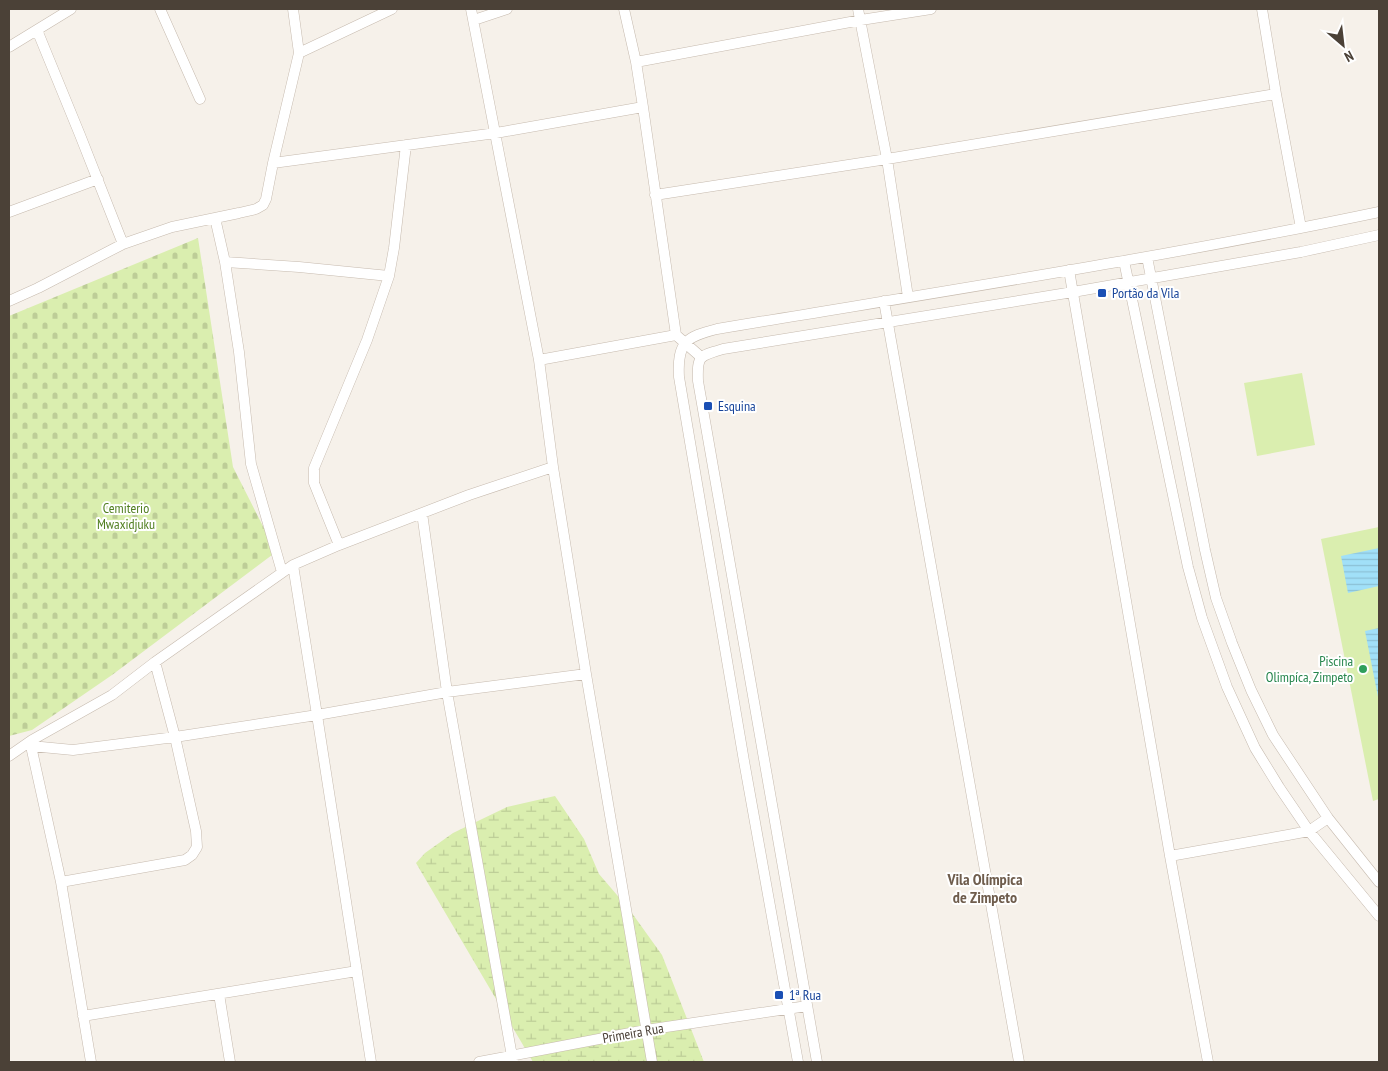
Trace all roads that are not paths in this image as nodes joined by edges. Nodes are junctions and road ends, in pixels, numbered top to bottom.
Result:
1 (71, 9) edge
2 (160, 9) edge
3 (293, 9) edge
4 (392, 9) edge
5 (471, 9) edge
6 (507, 9) edge
7 (624, 9) edge
8 (858, 9) edge
9 (931, 9) edge
10 (1262, 9) edge
11 (474, 20) junction
12 (860, 20) junction
13 (37, 30) junction
14 (9, 47) edge
15 (300, 54) junction
16 (636, 62) junction
17 (1276, 94) junction
18 (200, 99) dead end
19 (643, 107) junction
20 (496, 132) junction
21 (406, 145) junction
22 (887, 159) junction
23 (273, 163) junction
24 (98, 179) junction
25 (655, 195) junction
26 (9, 212) edge
27 (1379, 212) edge
28 (214, 218) junction
29 (1301, 228) junction
30 (1379, 235) edge
31 (123, 244) junction
32 (1147, 257) junction
33 (1124, 261) junction
34 (225, 262) junction
35 (1069, 270) junction
36 (389, 276) junction
37 (1152, 278) junction
38 (1129, 282) junction
39 (1072, 292) junction
40 (908, 297) junction
41 (9, 301) edge
42 (884, 301) junction
43 (889, 323) junction
44 (676, 335) junction
45 (684, 343) junction
46 (701, 357) junction
47 (539, 360) junction
48 (553, 467) junction
49 (422, 513) junction
50 (339, 546) junction
51 (293, 565) junction
52 (282, 572) junction
53 (156, 662) junction
54 (586, 674) junction
55 (447, 692) junction
56 (317, 714) junction
57 (175, 737) junction
58 (32, 743) junction
59 (9, 756) edge
60 (1328, 818) junction
61 (1309, 830) junction
62 (1170, 856) junction
63 (61, 882) junction
64 (1379, 882) edge
65 (1379, 916) edge
66 (357, 972) junction
67 (219, 994) junction
68 (807, 1006) junction
69 (789, 1009) junction
70 (83, 1016) junction
71 (646, 1030) junction
72 (512, 1059) edge
73 (91, 1062) edge
74 (230, 1062) edge
75 (371, 1062) edge
76 (479, 1062) edge
77 (652, 1062) edge
78 (798, 1062) edge
79 (817, 1062) edge
80 (1019, 1062) edge
81 (1208, 1062) edge

1 - 13 street
2 - 18 street
3 - 15 street
4 - 15 street
5 - 11 street
6 - 11 street
7 - 16 street
8 - 12 street
9 - 12 street
10 - 17 street
11 - 20 street
12 - 16 street
12 - 22 street
13 - 14 street
13 - 24 street
15 - 23 street
16 - 19 street
17 - 22 street
17 - 29 street
19 - 20 street
19 - 25 street
20 - 21 street
20 - 47 street
21 - 23 street
21 - 36 street
22 - 25 street
22 - 40 street
23 - 28 street
24 - 26 street
24 - 31 street
25 - 44 street
27 - 29 street
28 - 31 street
28 - 34 street
29 - 32 street
30 - 37 street
31 - 41 street
32 - 33 street
32 - 37 street
33 - 35 street
33 - 38 street
34 - 36 street
34 - 52 street
35 - 39 street
35 - 40 street
36 - 50 street
37 - 38 street
37 - 60 street
38 - 39 street
38 - 61 street
39 - 43 street
39 - 62 street
40 - 42 street
42 - 43 street
42 - 45 street
43 - 46 street
43 - 80 street
44 - 45 street
44 - 47 street
45 - 46 street
45 - 69 street
46 - 68 street
47 - 48 street
48 - 49 street
48 - 54 street
49 - 50 street
49 - 55 street
50 - 51 street
51 - 52 street
51 - 56 street
52 - 53 street
53 - 57 street
53 - 58 street
54 - 55 street
54 - 71 street
55 - 56 street
55 - 72 street
56 - 57 street
56 - 66 street
57 - 58 street
57 - 63 street
58 - 59 street
58 - 63 street
60 - 61 street
60 - 64 street
61 - 62 street
61 - 65 street
62 - 81 street
63 - 70 street
66 - 67 street
66 - 75 street
67 - 70 street
67 - 74 street
68 - 69 street, Primeira Rua
68 - 79 street
69 - 71 street, Primeira Rua
69 - 78 street
70 - 73 street
71 - 72 street, Primeira Rua
71 - 77 street
72 - 76 street, Primeira Rua

